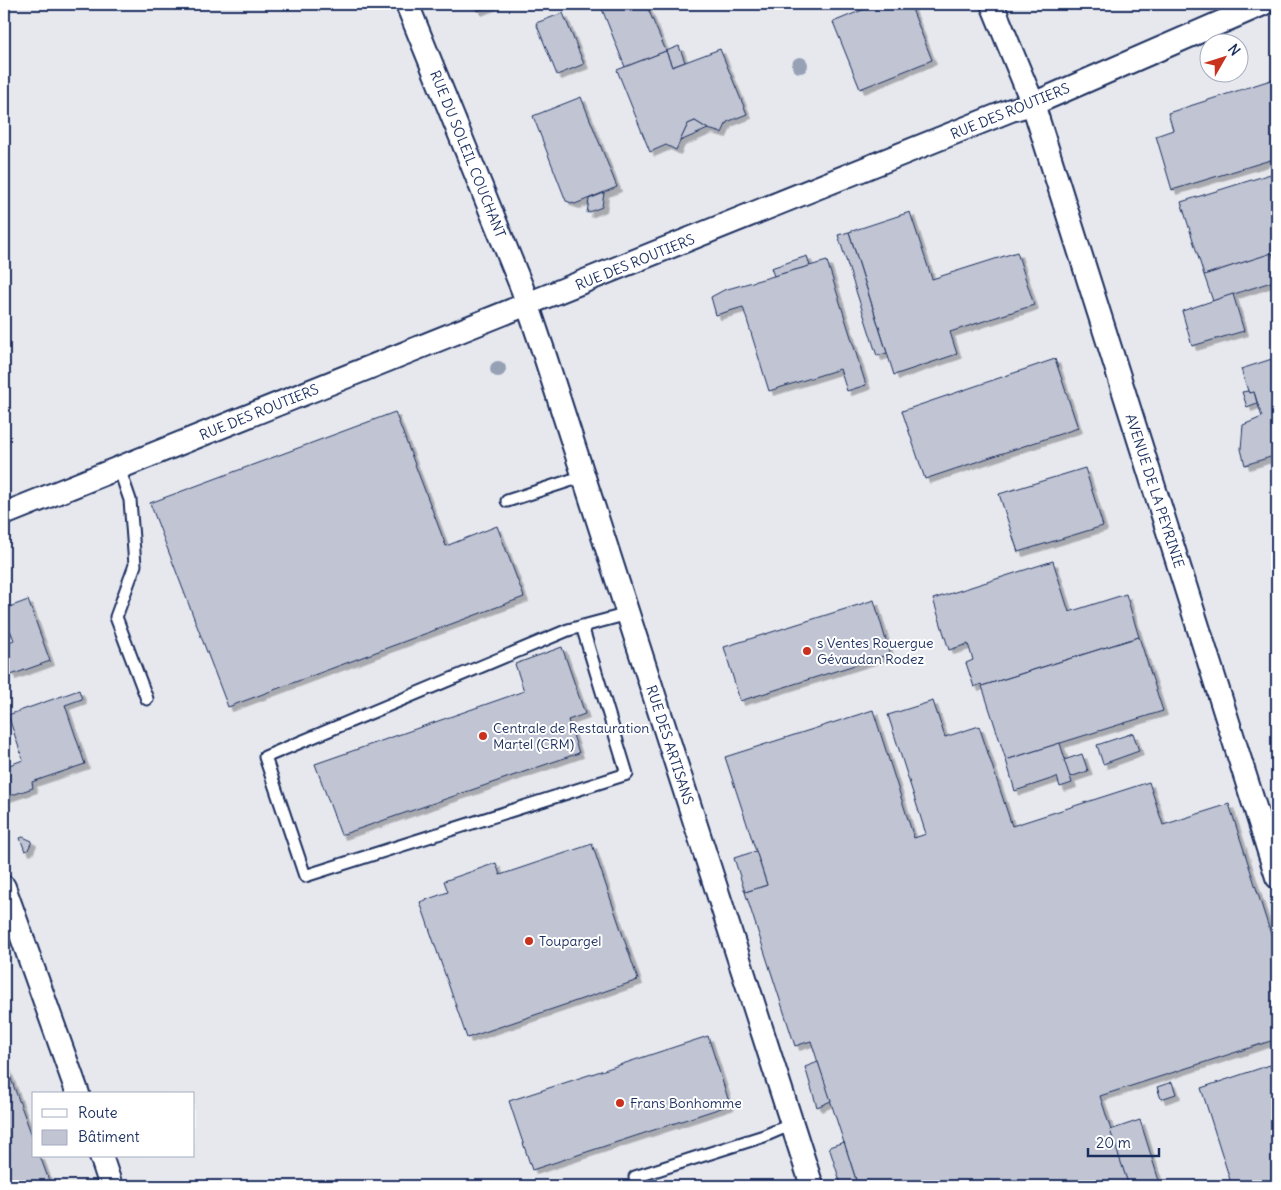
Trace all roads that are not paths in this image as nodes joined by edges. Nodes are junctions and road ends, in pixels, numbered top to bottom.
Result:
1 (407, 4) edge
2 (992, 4) edge
3 (1263, 4) edge
4 (1033, 104) junction
5 (528, 305) junction
6 (118, 468) junction
7 (584, 476) junction
8 (507, 501) dead end
9 (4, 514) edge
10 (628, 614) junction
11 (582, 626) junction
12 (147, 699) dead end
13 (1277, 877) edge
14 (4, 886) edge
15 (77, 1092) edge
16 (792, 1124) junction
17 (102, 1158) edge
18 (635, 1177) dead end
19 (111, 1186) edge
20 (812, 1186) edge

1 - 5 street, RUE DU SOLEIL COUCHANT
2 - 4 street, AVENUE DE LA PEYRINIE
3 - 4 street, RUE DES ROUTIERS
4 - 5 street, RUE DES ROUTIERS
4 - 13 street, AVENUE DE LA PEYRINIE
5 - 6 street, RUE DES ROUTIERS
5 - 7 street, RUE DES ARTISANS
6 - 9 street, RUE DES ROUTIERS
6 - 12 lane
7 - 8 lane
7 - 10 street, RUE DES ARTISANS
10 - 11 lane
10 - 16 street, RUE DES ARTISANS
11 - 11 lane
14 - 15 street
16 - 18 lane
16 - 20 street, RUE DES ARTISANS
17 - 19 street

